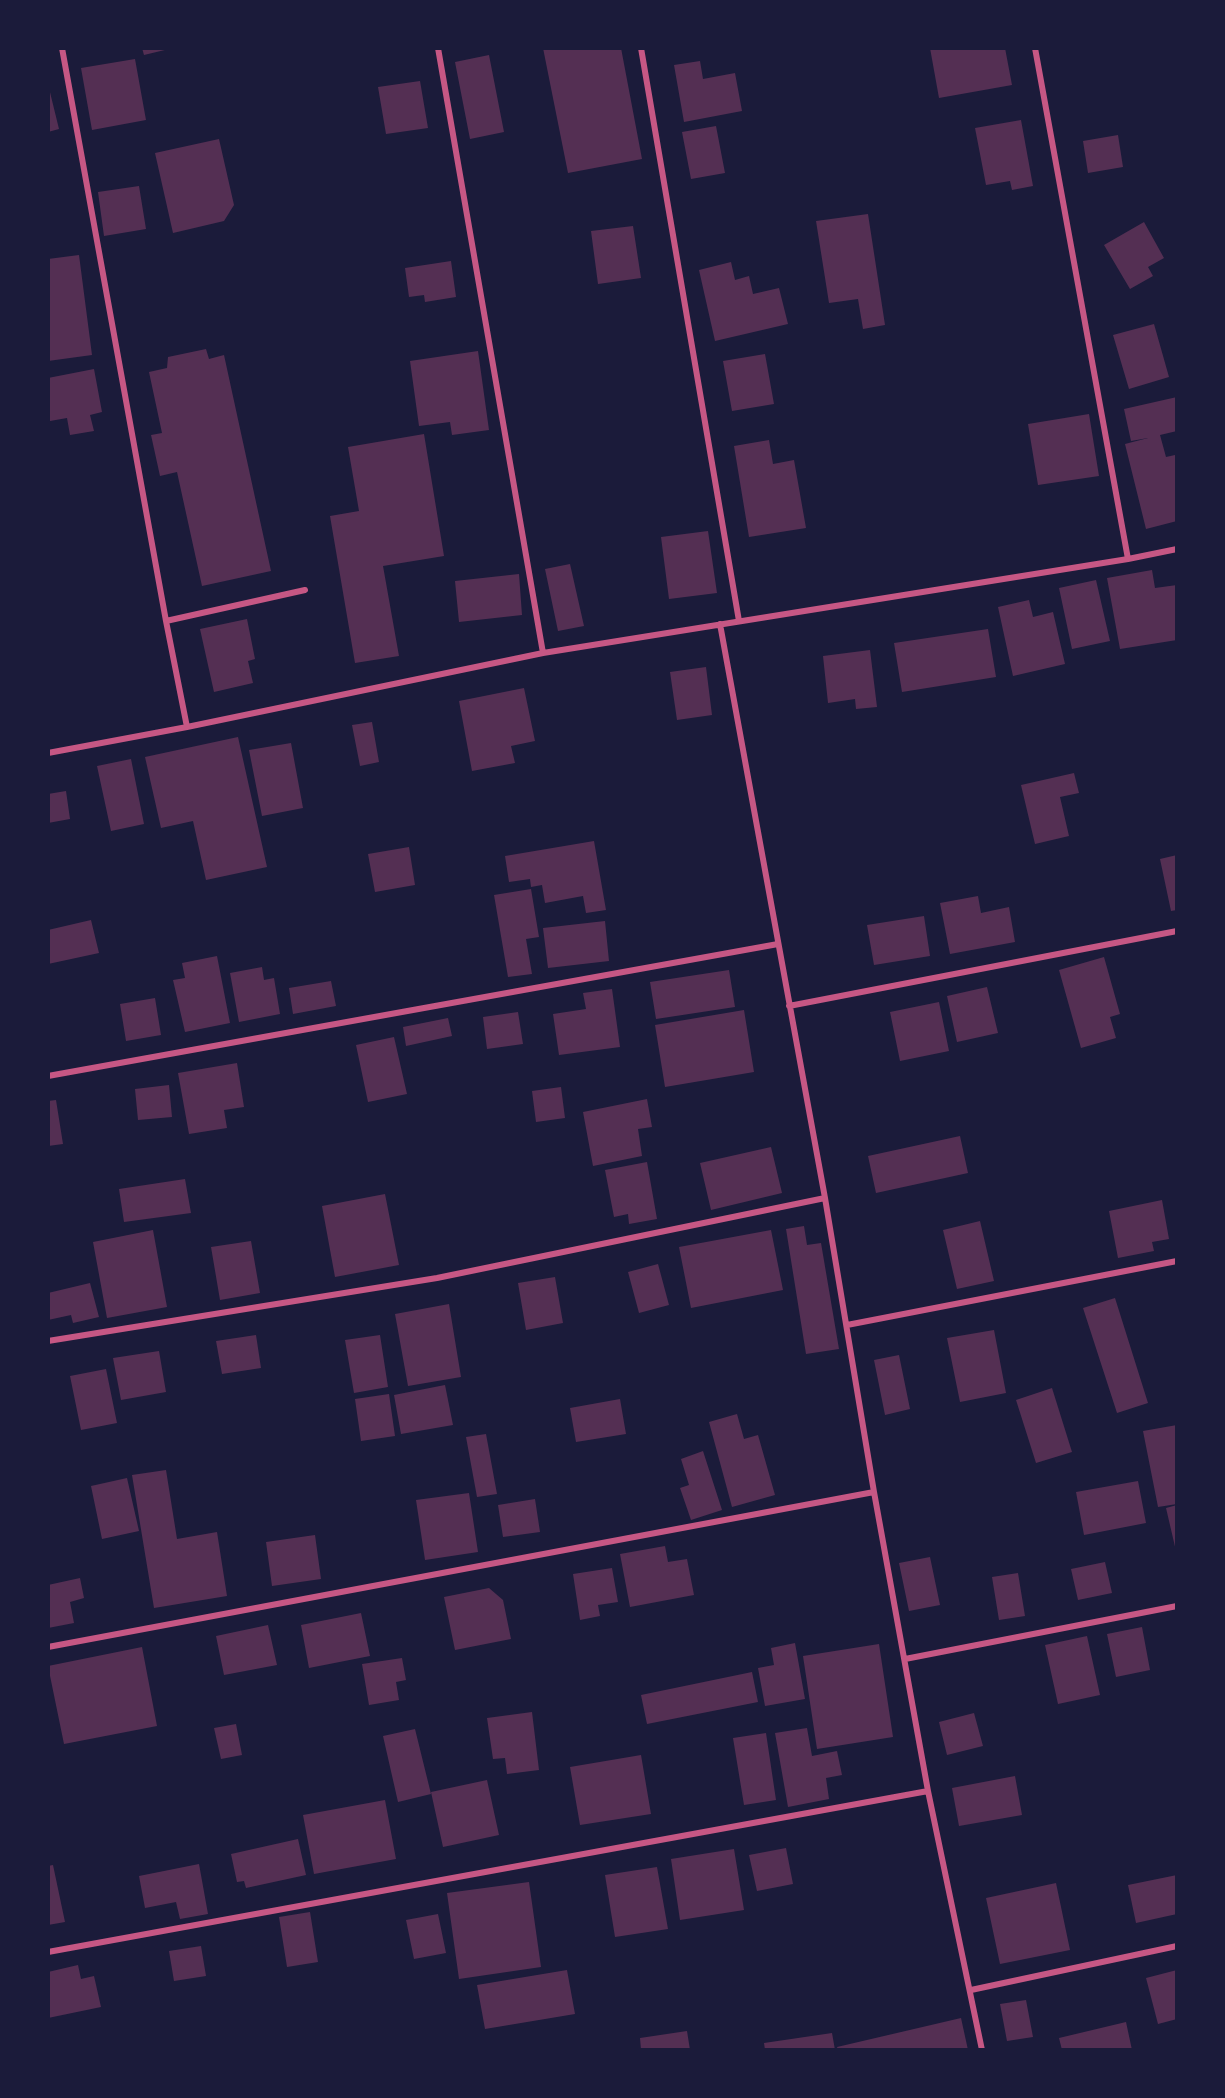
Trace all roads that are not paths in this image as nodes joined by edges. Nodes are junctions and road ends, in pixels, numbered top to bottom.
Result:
1 (62, 48) edge
2 (438, 48) edge
3 (641, 48) edge
4 (1035, 48) edge
5 (1177, 549) edge
6 (1128, 559) junction
7 (305, 591) dead end
8 (166, 621) junction
9 (740, 621) junction
10 (720, 624) junction
11 (543, 653) junction
12 (187, 728) junction
13 (48, 753) edge
14 (1177, 931) edge
15 (778, 944) junction
16 (789, 1006) junction
17 (48, 1076) edge
18 (825, 1198) junction
19 (1177, 1262) edge
20 (847, 1325) junction
21 (48, 1341) edge
22 (874, 1492) junction
23 (1177, 1606) edge
24 (48, 1647) edge
25 (905, 1659) junction
26 (927, 1791) junction
27 (1177, 1946) edge
28 (48, 1952) edge
29 (971, 1990) junction
30 (982, 2050) edge

1 - 8 street
2 - 11 street
3 - 9 street
4 - 6 street
5 - 6 street
6 - 9 street
7 - 8 street
8 - 12 street
9 - 10 street
10 - 11 street
10 - 15 street
11 - 12 street
12 - 13 street
14 - 16 street
15 - 16 street
15 - 17 street
16 - 18 street
18 - 20 street
18 - 21 street
19 - 20 street
20 - 22 street
22 - 24 street
22 - 25 street
23 - 25 street
25 - 26 street
26 - 28 street
26 - 29 street
27 - 29 street
29 - 30 street

